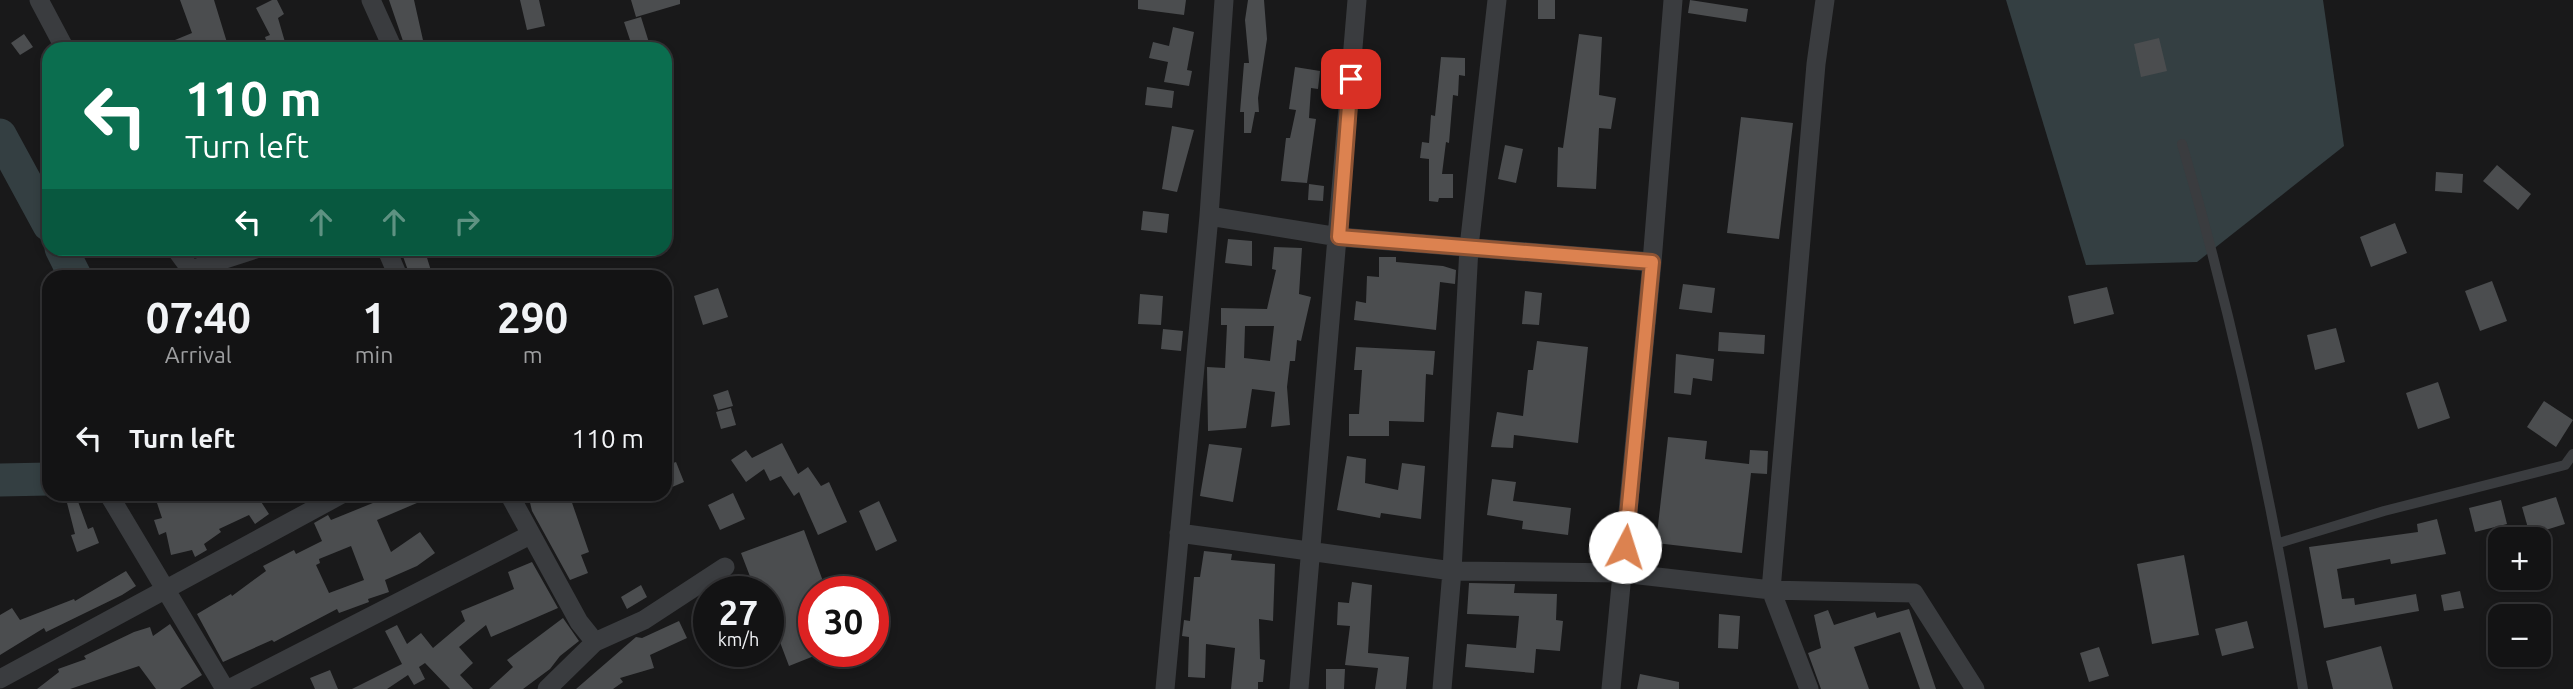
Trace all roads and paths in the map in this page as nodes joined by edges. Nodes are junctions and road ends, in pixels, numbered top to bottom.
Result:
1 (38, 0) edge
2 (371, 0) edge
3 (1224, 0) edge
4 (1357, 0) edge
5 (1497, 0) edge
6 (1673, 0) edge
7 (1825, 0) edge
8 (61, 42) edge
9 (390, 42) edge
10 (2182, 144) dead end
11 (1209, 216) junction
12 (1339, 237) junction
13 (1469, 247) junction
14 (234, 256) edge
15 (1652, 262) junction
16 (191, 270) edge
17 (2573, 454) edge
18 (113, 501) edge
19 (329, 501) edge
20 (513, 501) edge
21 (1179, 533) junction
22 (530, 535) junction
23 (2279, 543) junction
24 (1311, 552) junction
25 (725, 567) dead end
26 (1452, 571) junction
27 (1622, 573) junction
28 (167, 589) junction
29 (1771, 590) junction
30 (595, 642) junction
31 (0, 679) edge
32 (227, 689) edge
33 (547, 689) edge
34 (1165, 689) edge
35 (1299, 689) edge
36 (1441, 689) edge
37 (1611, 689) edge
38 (1809, 689) edge
39 (1975, 689) edge
40 (2303, 689) edge

1 - 8 street
2 - 9 street
3 - 11 street
4 - 12 street
5 - 13 street
6 - 15 street
7 - 29 street
10 - 23 lane
11 - 12 street
11 - 21 street
12 - 13 street
12 - 24 street
13 - 15 street
13 - 26 street
14 - 16 street
15 - 27 street
17 - 23 lane
18 - 28 street
19 - 28 street
20 - 22 street
21 - 24 street
21 - 34 street
22 - 30 street
22 - 32 street
23 - 40 lane
24 - 26 street
24 - 35 street
25 - 30 street
26 - 27 street
26 - 36 street
27 - 29 street
27 - 37 street
28 - 31 street
28 - 32 street
29 - 38 street
29 - 39 street
30 - 33 street

